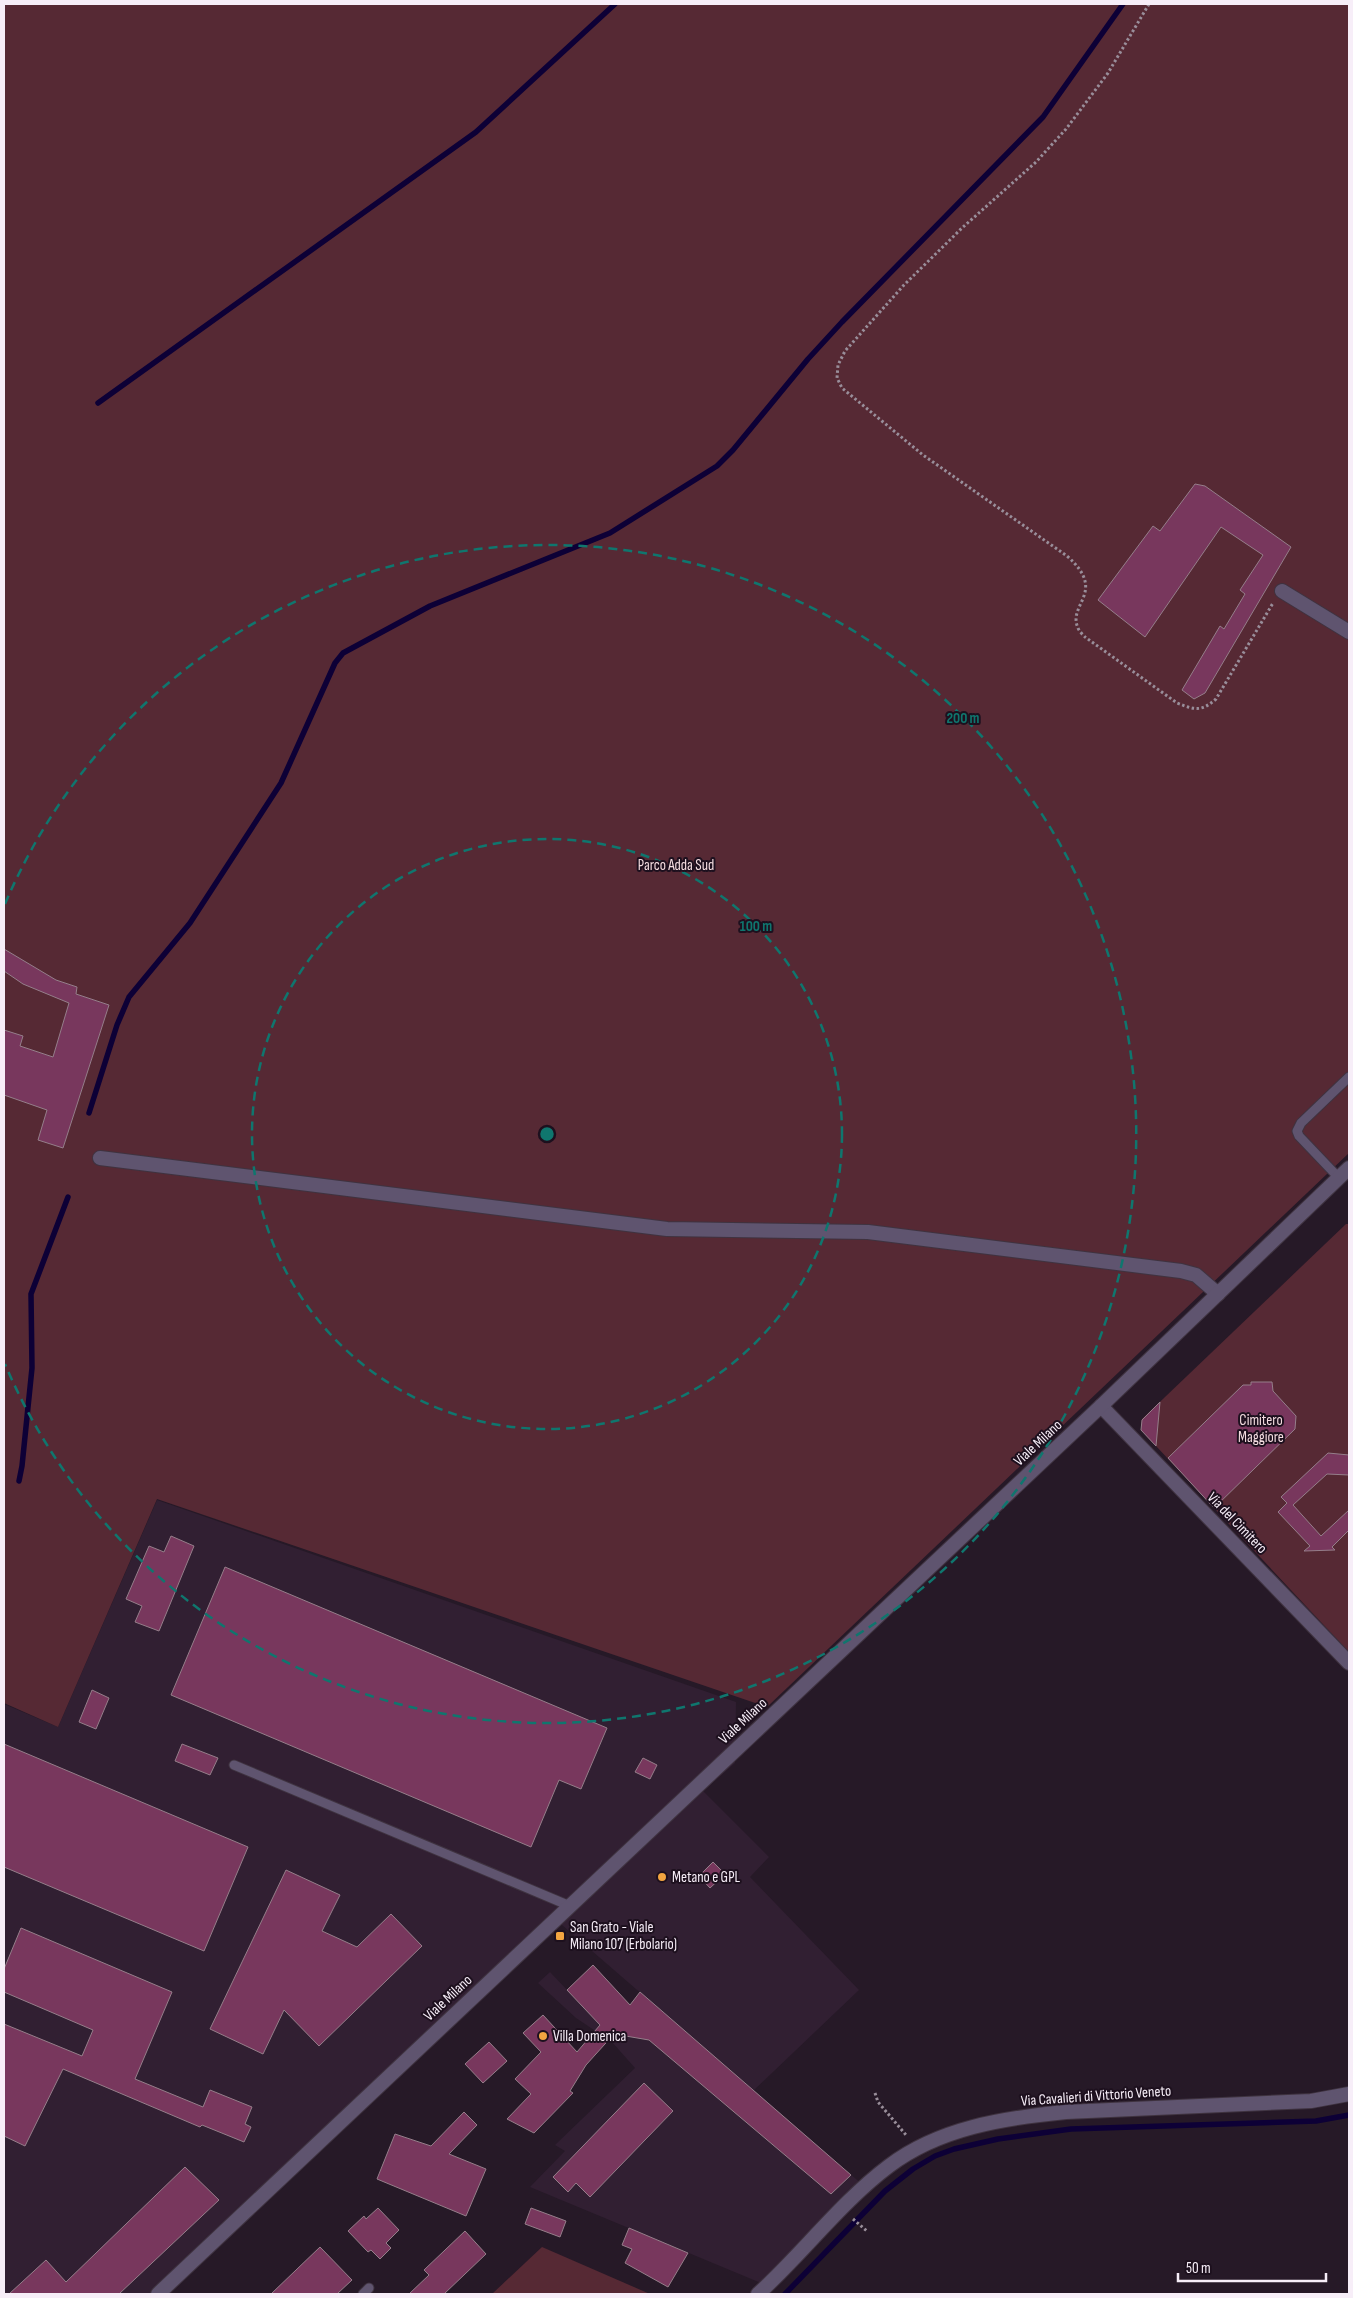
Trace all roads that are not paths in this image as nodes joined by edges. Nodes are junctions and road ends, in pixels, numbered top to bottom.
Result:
1 (1282, 590) road end
2 (1349, 632) edge
3 (1349, 1077) edge
4 (100, 1158) dead end
5 (1349, 1168) edge
6 (1339, 1178) junction
7 (1218, 1294) junction
8 (1101, 1406) junction
9 (1349, 1663) edge
10 (234, 1765) dead end
11 (570, 1906) junction
12 (1349, 2094) edge
13 (158, 2294) edge
14 (758, 2294) edge

1 - 2 street
3 - 6 lane
4 - 7 street
5 - 6 street, Viale Milano
6 - 7 street, Viale Milano
7 - 8 street, Viale Milano
8 - 9 street, Via del Cimitero
8 - 11 street, Viale Milano
10 - 11 lane
11 - 13 street, Viale Milano
12 - 14 street, Via Cavalieri di Vittorio Veneto

